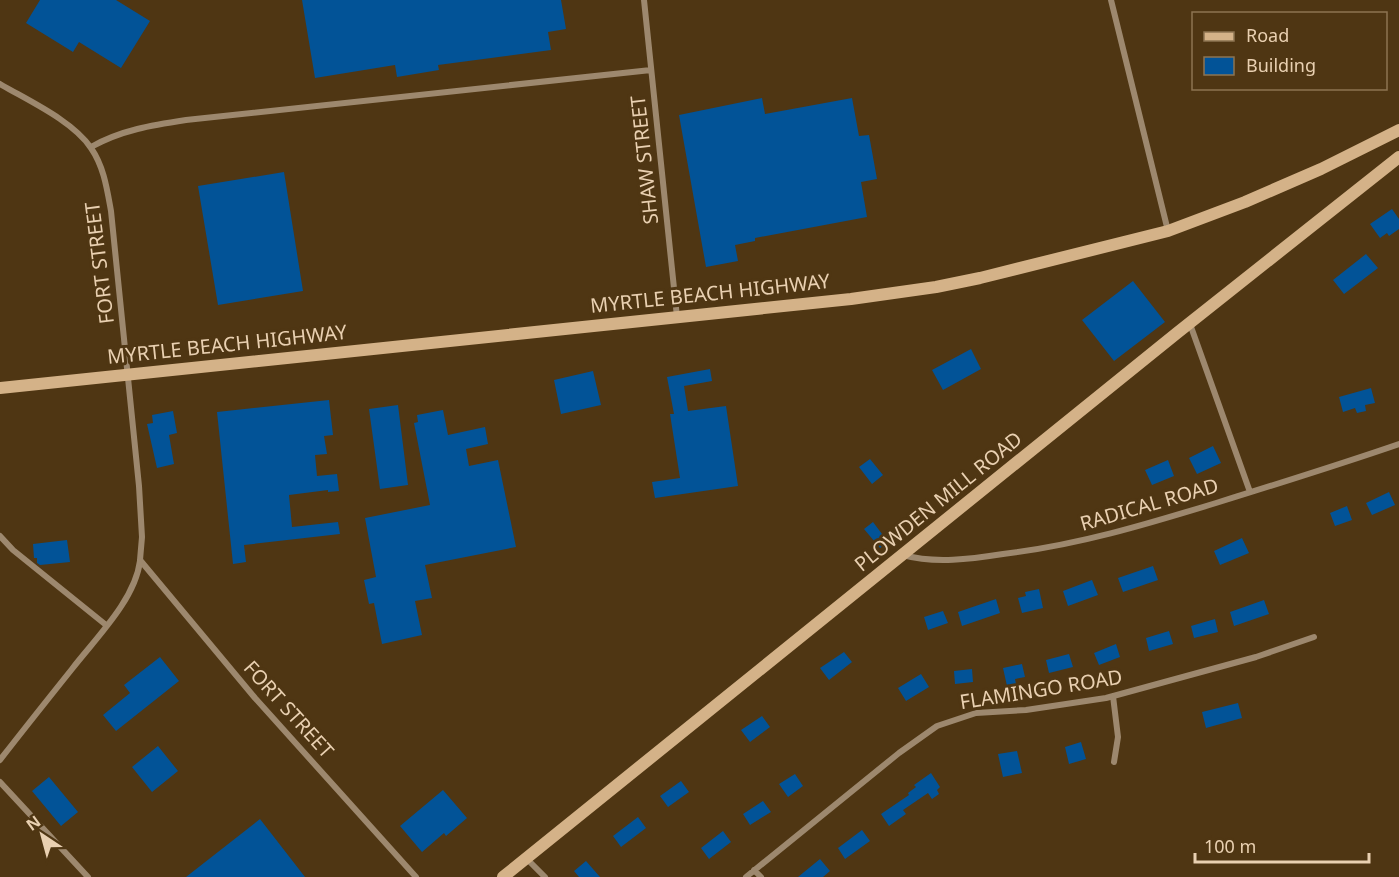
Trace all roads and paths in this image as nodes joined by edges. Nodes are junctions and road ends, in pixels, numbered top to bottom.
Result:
1 (644, 0) edge
2 (1111, 0) edge
3 (651, 70) junction
4 (0, 84) edge
5 (1399, 130) edge
6 (91, 147) junction
7 (1399, 158) edge
8 (1168, 231) junction
9 (677, 317) junction
10 (1190, 324) junction
11 (128, 374) junction
12 (0, 388) edge
13 (1399, 444) edge
14 (1250, 492) junction
15 (0, 536) edge
16 (903, 555) junction
17 (140, 560) junction
18 (106, 626) junction
19 (1314, 637) dead end
20 (1113, 696) junction
21 (0, 760) edge
22 (1114, 762) dead end
23 (0, 782) edge
24 (526, 858) junction
25 (754, 870) junction
26 (88, 877) edge
27 (416, 877) edge
28 (503, 877) edge
29 (545, 877) edge
30 (746, 877) edge
31 (761, 877) edge

1 - 3 street, SHAW STREET
2 - 8 street
3 - 6 street
3 - 9 street, SHAW STREET
4 - 6 street, FORT STREET
5 - 8 main road, MYRTLE BEACH HIGHWAY
6 - 11 street, FORT STREET
7 - 10 main road, PLOWDEN MILL ROAD
8 - 9 main road, MYRTLE BEACH HIGHWAY
9 - 11 main road, MYRTLE BEACH HIGHWAY
10 - 14 street
10 - 16 main road, PLOWDEN MILL ROAD
11 - 12 main road, MYRTLE BEACH HIGHWAY
11 - 17 street, FORT STREET
13 - 14 street, RADICAL ROAD
14 - 16 street, RADICAL ROAD
15 - 18 street
16 - 24 main road, PLOWDEN MILL ROAD
17 - 18 street, FORT STREET
17 - 27 street, FORT STREET
18 - 21 street, FORT STREET
19 - 20 street, FLAMINGO ROAD
20 - 22 street
20 - 25 street, FLAMINGO ROAD
23 - 26 street
24 - 28 main road, PLOWDEN MILL ROAD
24 - 29 street
25 - 30 street, FLAMINGO ROAD
25 - 31 street

